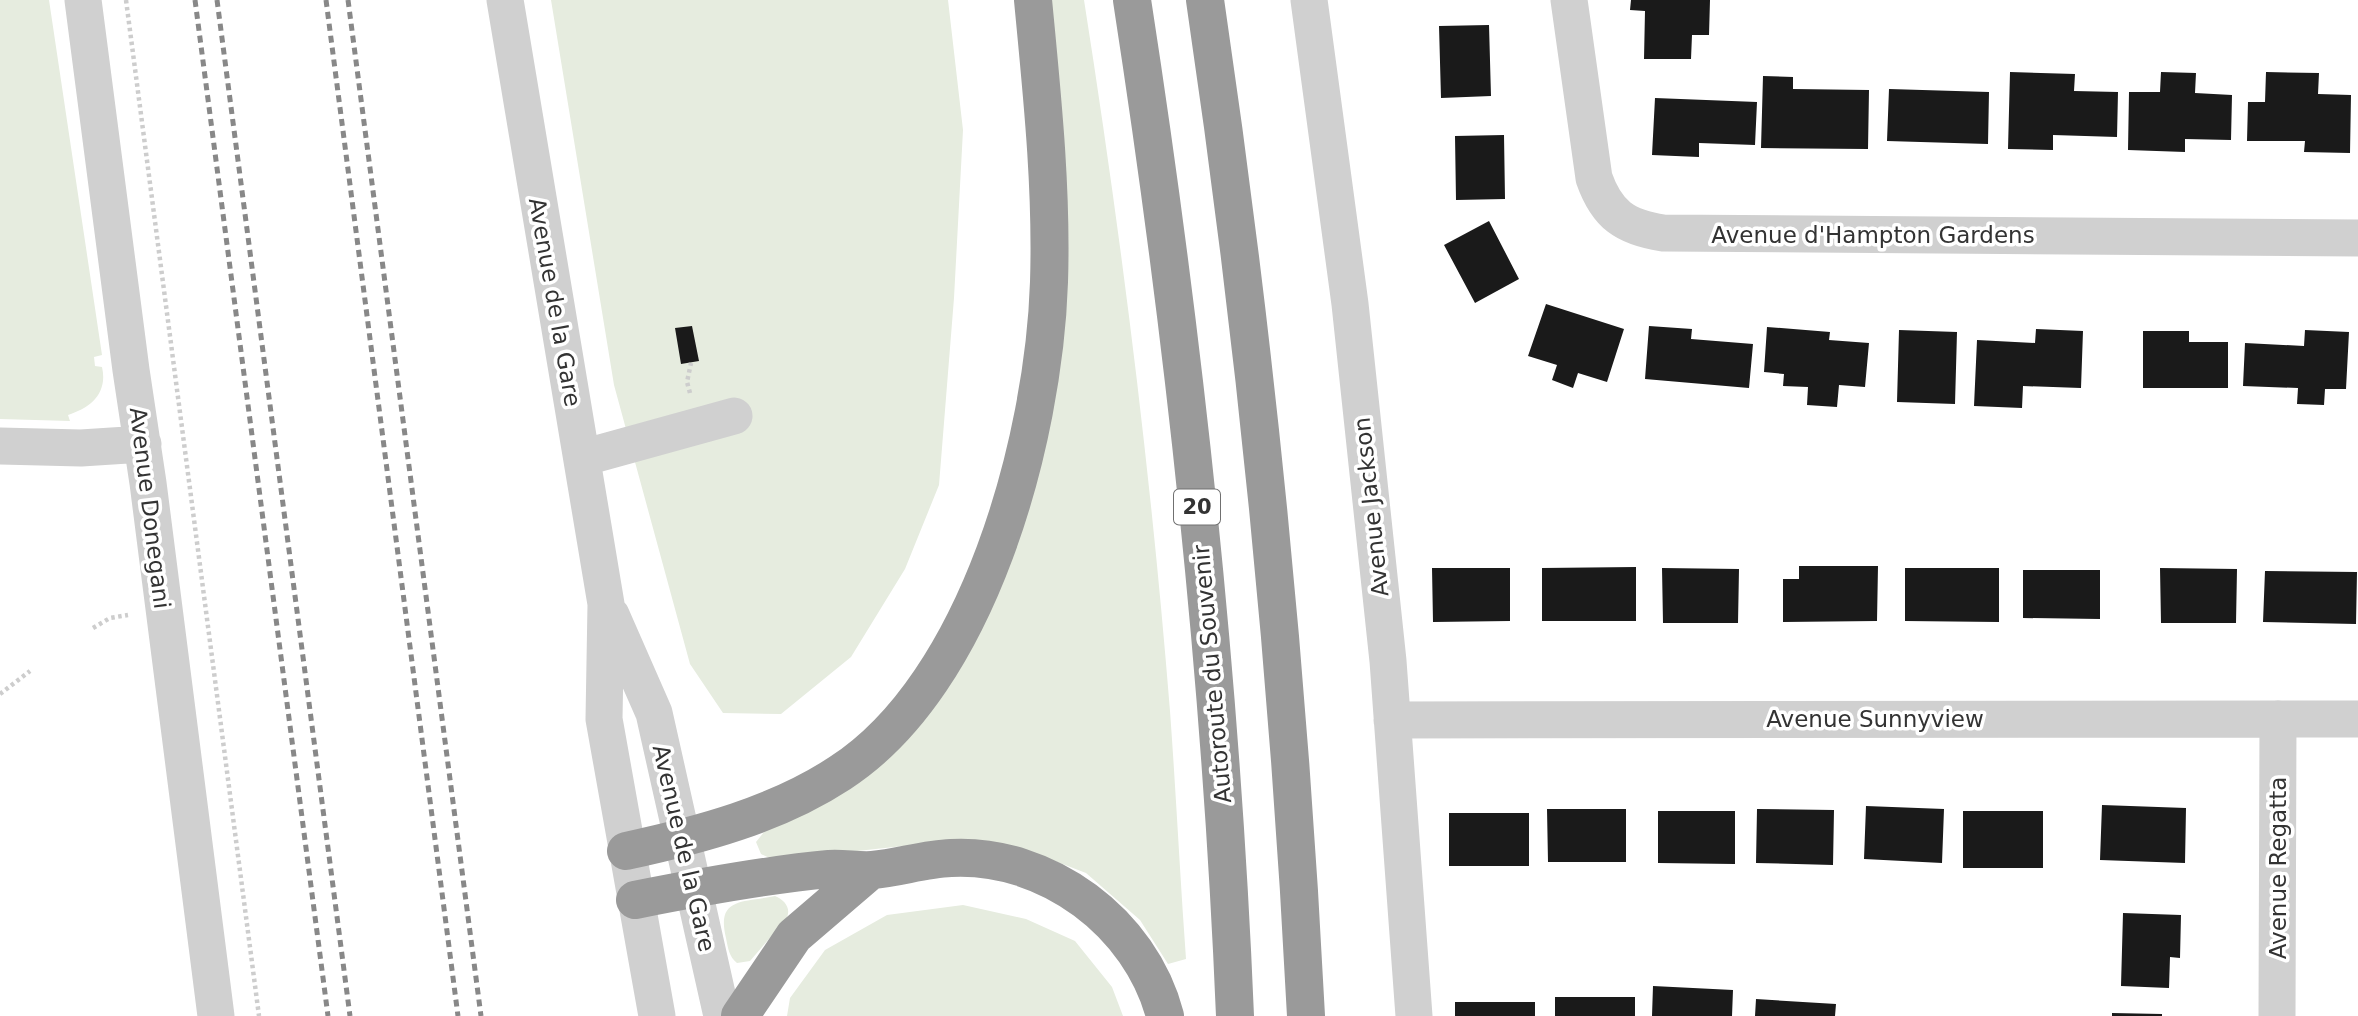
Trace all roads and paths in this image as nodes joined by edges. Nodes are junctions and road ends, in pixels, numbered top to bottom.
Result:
1 (83, 0) edge
2 (126, 0) edge
3 (505, 0) edge
4 (1033, 0) edge
5 (1132, 0) edge
6 (1205, 0) edge
7 (1308, 0) edge
8 (1569, 0) edge
9 (2358, 238) edge
10 (734, 416) dead end
11 (143, 444) junction
12 (0, 446) edge
13 (582, 458) junction
14 (606, 604) junction
15 (139, 613) dead end
16 (93, 628) dead end
17 (30, 671) dead end
18 (0, 694) edge
19 (2278, 719) junction
20 (2358, 719) edge
21 (1392, 720) junction
22 (681, 839) junction
23 (626, 851) junction
24 (871, 870) junction
25 (693, 889) junction
26 (635, 900) junction
27 (216, 1016) edge
28 (259, 1016) edge
29 (657, 1016) edge
30 (722, 1016) edge
31 (740, 1016) edge
32 (1165, 1016) edge
33 (1235, 1016) edge
34 (1306, 1016) edge
35 (1414, 1016) edge
36 (2277, 1016) edge

1 - 11 street, Avenue Donegani
2 - 28 path, Avenue Donegani
3 - 13 street, Avenue de la Gare
4 - 22 highway
5 - 33 highway, Autoroute du Souvenir / 20
6 - 34 highway
7 - 21 street, Avenue Jackson
8 - 9 street, Avenue d'Hampton Gardens
10 - 13 street
11 - 12 street
11 - 27 street, Avenue Donegani
13 - 14 street, Avenue de la Gare
14 - 22 street, Avenue de la Gare
14 - 23 street, Avenue de la Gare
15 - 16 path
17 - 18 path
19 - 20 street, Avenue Sunnyview
19 - 21 street, Avenue Sunnyview
19 - 36 street, Avenue Regatta
21 - 35 street, Avenue Jackson
22 - 23 highway
22 - 25 street, Avenue de la Gare
23 - 26 street, Avenue de la Gare
24 - 25 highway
24 - 31 highway
24 - 32 highway
25 - 26 highway
25 - 30 street, Avenue de la Gare
26 - 29 street, Avenue de la Gare

